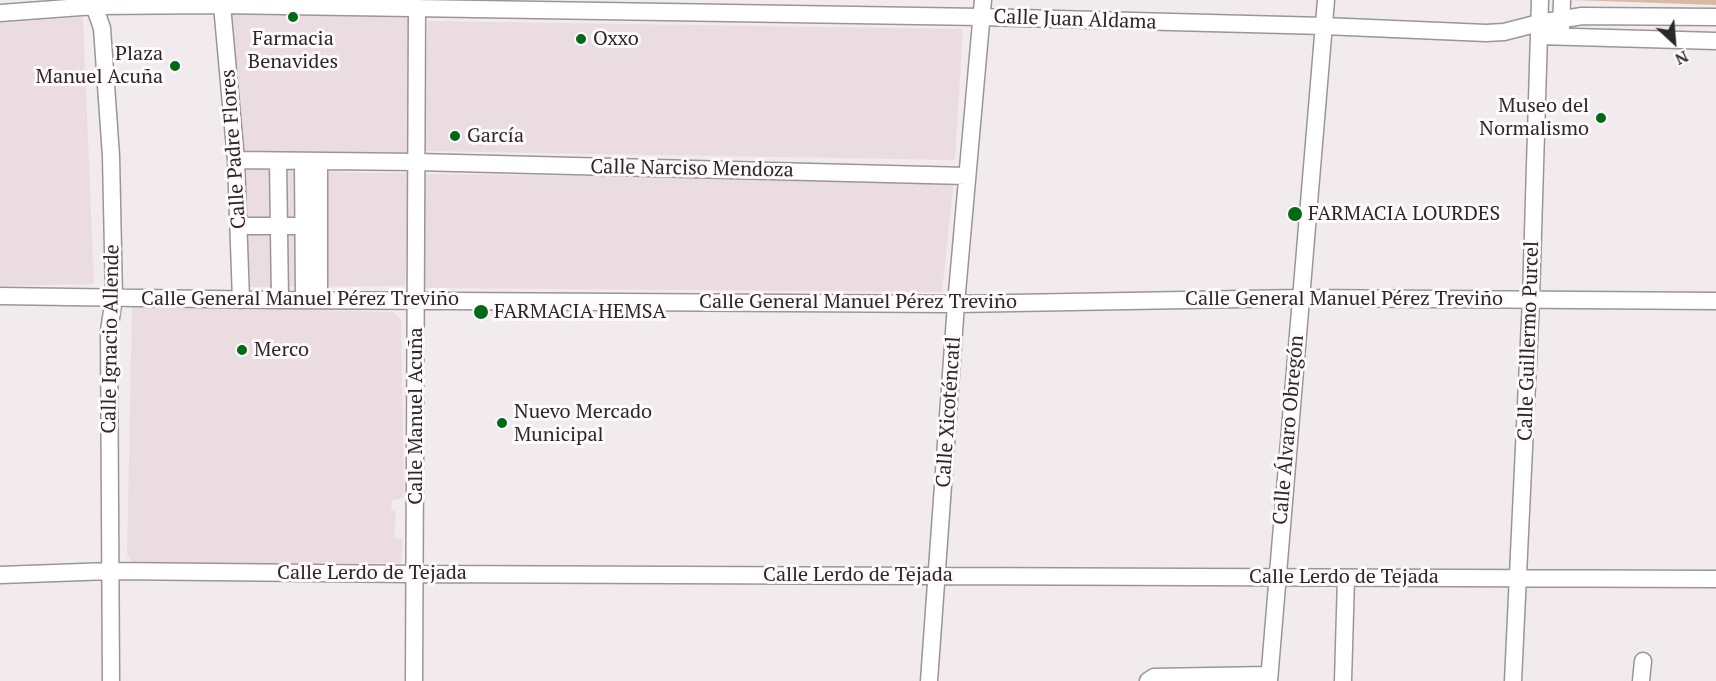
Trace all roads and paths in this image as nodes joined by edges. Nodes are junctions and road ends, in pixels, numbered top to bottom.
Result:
1 (982, 0) edge
2 (1326, 0) edge
3 (1540, 0) edge
4 (1562, 0) edge
5 (220, 2) edge
6 (94, 3) edge
7 (569, 5) edge
8 (417, 8) junction
9 (0, 13) edge
10 (981, 17) junction
11 (1716, 17) edge
12 (1324, 26) junction
13 (1561, 28) junction
14 (1539, 30) junction
15 (1716, 41) edge
16 (236, 160) junction
17 (278, 161) junction
18 (311, 162) junction
19 (417, 162) junction
20 (967, 176) junction
21 (240, 226) junction
22 (278, 226) junction
23 (302, 226) junction
24 (0, 296) edge
25 (114, 298) junction
26 (1300, 298) junction
27 (1531, 299) junction
28 (241, 300) junction
29 (280, 300) junction
30 (311, 300) junction
31 (417, 300) junction
32 (1716, 301) edge
33 (956, 303) junction
34 (110, 571) junction
35 (415, 574) junction
36 (0, 575) edge
37 (938, 576) junction
38 (1277, 577) junction
39 (1346, 578) junction
40 (1519, 578) junction
41 (1716, 579) edge
42 (1643, 661) dead end
43 (1269, 678) edge
44 (1170, 679) edge
45 (111, 681) edge
46 (414, 681) edge
47 (929, 681) edge
48 (1148, 681) edge
49 (1343, 681) edge
50 (1513, 681) edge
51 (1641, 681) edge

1 - 10 street, Calle Xicoténcatl
2 - 12 street, Calle Álvaro Obregón
3 - 14 street, Calle Guillermo Purcel
4 - 13 street
5 - 6 street, Calle Juan Aldama
5 - 8 street, Calle Juan Aldama
5 - 16 street, Calle Padre Flores
6 - 9 street, Calle Juan Aldama
6 - 25 street, Calle Ignacio Allende
7 - 8 street, Calle Juan Aldama
7 - 10 street, Calle Juan Aldama
8 - 19 street, Calle Manuel Acuña
10 - 12 street, Calle Juan Aldama
10 - 20 street, Calle Xicoténcatl
11 - 13 street, Calle Juan Aldama
12 - 14 street, Calle Juan Aldama
12 - 26 street, Calle Álvaro Obregón
13 - 14 street, Calle Juan Aldama
13 - 15 street, Calle Juan Aldama
14 - 27 street, Calle Guillermo Purcel
16 - 17 street, Calle Narciso Mendoza
16 - 21 street, Calle Padre Flores
17 - 18 street, Calle Narciso Mendoza
17 - 22 street
18 - 19 street, Calle Narciso Mendoza
18 - 23 street
18 - 30 street
19 - 20 street, Calle Narciso Mendoza
19 - 31 street, Calle Manuel Acuña
20 - 33 street, Calle Xicoténcatl
21 - 22 street
21 - 28 street, Calle Padre Flores
22 - 23 street
22 - 29 street
23 - 30 street
24 - 25 street, Calle General Manuel Pérez Treviño
25 - 28 street, Calle General Manuel Pérez Treviño
25 - 34 street, Calle Ignacio Allende
26 - 27 street, Calle General Manuel Pérez Treviño
26 - 33 street, Calle General Manuel Pérez Treviño
26 - 38 street, Calle Álvaro Obregón
27 - 32 street, Calle General Manuel Pérez Treviño
27 - 40 street, Calle Guillermo Purcel
28 - 29 street, Calle General Manuel Pérez Treviño
29 - 30 street, Calle General Manuel Pérez Treviño
30 - 31 street, Calle General Manuel Pérez Treviño
31 - 33 street, Calle General Manuel Pérez Treviño
31 - 35 street, Calle Manuel Acuña
33 - 37 street, Calle Xicoténcatl
34 - 35 street, Calle Lerdo de Tejada
34 - 36 street, Calle Lerdo de Tejada
34 - 45 street, Calle Ignacio Allende
35 - 37 street, Calle Lerdo de Tejada
35 - 46 street, Calle Manuel Acuña
37 - 38 street, Calle Lerdo de Tejada
37 - 47 street, Calle Xicoténcatl
38 - 39 street, Calle Lerdo de Tejada
38 - 43 street, Calle Álvaro Obregón
39 - 40 street, Calle Lerdo de Tejada
39 - 49 street
40 - 41 street, Calle Lerdo de Tejada
40 - 50 street, Calle Guillermo Purcel
42 - 51 street
43 - 44 street
44 - 48 street

